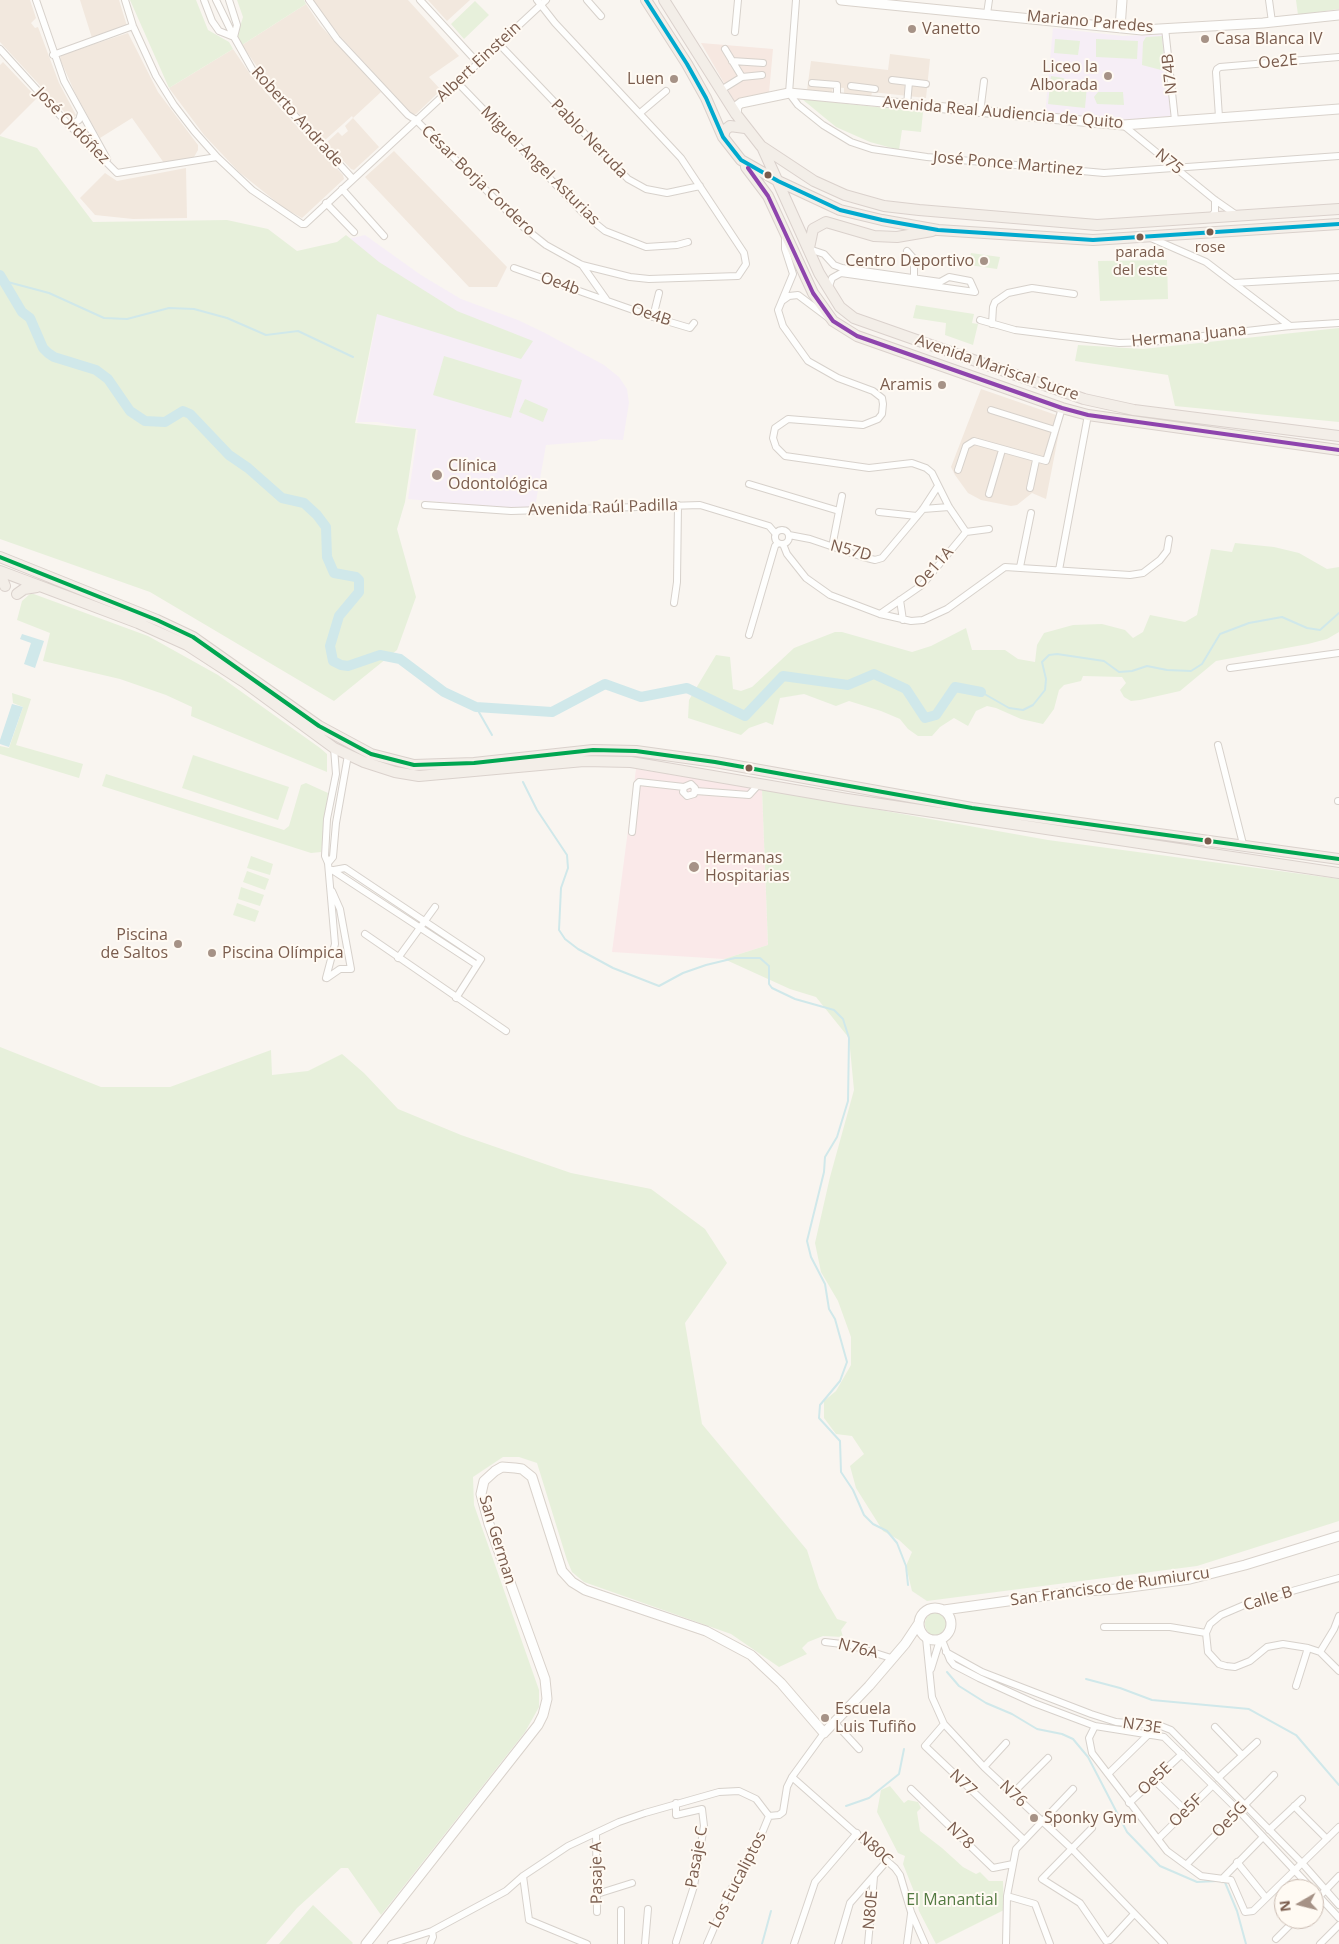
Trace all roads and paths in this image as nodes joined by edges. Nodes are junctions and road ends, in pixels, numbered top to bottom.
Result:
1 (36, 0) edge
2 (125, 0) edge
3 (204, 0) edge
4 (216, 0) edge
5 (229, 0) edge
6 (310, 0) edge
7 (420, 0) edge
8 (587, 0) edge
9 (647, 0) edge
10 (664, 0) edge
11 (738, 0) edge
12 (796, 0) edge
13 (841, 0) edge
14 (989, 0) edge
15 (1122, 0) edge
16 (1269, 0) edge
17 (541, 2) edge
18 (934, 4) edge
19 (987, 14) junction
20 (1339, 14) edge
21 (601, 16) dead end
22 (1272, 22) junction
23 (133, 26) junction
24 (1120, 28) junction
25 (1165, 28) junction
26 (735, 32) dead end
27 (234, 37) junction
28 (499, 44) junction
29 (0, 49) edge
30 (725, 49) dead end
31 (54, 55) junction
32 (1339, 57) edge
33 (732, 60) junction
34 (763, 62) dead end
35 (478, 63) junction
36 (762, 75) dead end
37 (742, 77) junction
38 (892, 80) dead end
39 (984, 81) dead end
40 (457, 82) junction
41 (909, 82) junction
42 (812, 83) dead end
43 (926, 84) dead end
44 (851, 86) dead end
45 (864, 88) junction
46 (875, 89) dead end
47 (721, 90) junction
48 (666, 91) dead end
49 (789, 93) junction
50 (837, 98) junction
51 (863, 101) junction
52 (907, 105) junction
53 (1339, 108) edge
54 (81, 113) junction
55 (640, 113) junction
56 (980, 113) junction
57 (736, 114) junction
58 (1219, 117) junction
59 (416, 120) junction
60 (1175, 120) junction
61 (67, 122) junction
62 (1123, 125) junction
63 (745, 128) junction
64 (723, 137) junction
65 (761, 146) junction
66 (1339, 156) edge
67 (217, 157) junction
68 (741, 160) junction
69 (111, 167) junction
70 (1177, 169) junction
71 (352, 179) junction
72 (778, 181) junction
73 (700, 186) junction
74 (342, 189) junction
75 (1215, 200) junction
76 (326, 203) junction
77 (1339, 209) edge
78 (1238, 216) junction
79 (1210, 218) junction
80 (1339, 224) edge
81 (938, 230) junction
82 (354, 232) dead end
83 (786, 232) junction
84 (384, 236) dead end
85 (1150, 237) junction
86 (688, 242) dead end
87 (809, 249) junction
88 (907, 251) dead end
89 (582, 265) junction
90 (514, 268) dead end
91 (859, 273) junction
92 (1339, 277) edge
93 (913, 281) junction
94 (1234, 283) junction
95 (939, 285) junction
96 (828, 289) junction
97 (659, 293) dead end
98 (1074, 294) dead end
99 (606, 300) junction
100 (781, 301) junction
101 (653, 317) junction
102 (980, 320) dead end
103 (832, 321) junction
104 (1339, 323) edge
105 (694, 324) dead end
106 (992, 324) junction
107 (1290, 326) junction
108 (1044, 402) junction
109 (1108, 404) junction
110 (1062, 408) junction
111 (992, 410) dead end
112 (1088, 415) junction
113 (1238, 423) junction
114 (1055, 430) junction
115 (1189, 430) junction
116 (1339, 436) edge
117 (1002, 450) junction
118 (1339, 450) edge
119 (1036, 460) junction
120 (958, 470) dead end
121 (750, 484) dead end
122 (938, 486) junction
123 (1030, 488) dead end
124 (989, 494) dead end
125 (842, 496) dead end
126 (426, 505) dead end
127 (678, 505) junction
128 (949, 506) junction
129 (923, 509) junction
130 (839, 511) junction
131 (879, 512) dead end
132 (1031, 513) dead end
133 (917, 516) junction
134 (989, 529) dead end
135 (966, 532) junction
136 (775, 533) junction
137 (789, 536) junction
138 (1169, 539) dead end
139 (780, 544) junction
140 (832, 547) junction
141 (0, 557) edge
142 (1020, 567) junction
143 (1059, 570) junction
144 (0, 573) edge
145 (5, 586) dead end
146 (39, 586) junction
147 (17, 594) dead end
148 (900, 600) junction
149 (674, 603) dead end
150 (880, 614) junction
151 (903, 620) junction
152 (749, 635) dead end
153 (1339, 653) edge
154 (1230, 668) dead end
155 (1218, 745) dead end
156 (334, 748) junction
157 (348, 755) junction
158 (521, 762) junction
159 (475, 767) junction
160 (764, 771) junction
161 (759, 784) junction
162 (684, 787) junction
163 (696, 791) junction
164 (1011, 818) junction
165 (1086, 823) junction
166 (632, 832) dead end
167 (1084, 835) junction
168 (1243, 844) junction
169 (1339, 859) edge
170 (330, 867) junction
171 (1339, 873) edge
172 (331, 889) junction
173 (435, 907) dead end
174 (423, 925) junction
175 (364, 934) dead end
176 (398, 958) junction
177 (456, 998) junction
178 (506, 1031) dead end
179 (1339, 1536) edge
180 (1339, 1578) edge
181 (966, 1608) junction
182 (944, 1610) junction
183 (1339, 1616) edge
184 (952, 1622) junction
185 (919, 1623) junction
186 (1104, 1627) dead end
187 (1206, 1633) junction
188 (926, 1638) junction
189 (941, 1640) junction
190 (825, 1642) dead end
191 (905, 1644) junction
192 (1308, 1648) junction
193 (1320, 1652) junction
194 (891, 1658) junction
195 (1339, 1671) edge
196 (930, 1673) junction
197 (980, 1675) junction
198 (1296, 1686) dead end
199 (1037, 1694) junction
200 (1048, 1698) junction
201 (1034, 1703) junction
202 (1044, 1707) junction
203 (835, 1723) junction
204 (944, 1724) junction
205 (1151, 1725) junction
206 (1095, 1726) junction
207 (1214, 1727) dead end
208 (824, 1733) junction
209 (1150, 1734) junction
210 (1257, 1742) dead end
211 (1006, 1743) dead end
212 (859, 1749) dead end
213 (1182, 1754) junction
214 (1242, 1755) junction
215 (1048, 1758) dead end
216 (984, 1767) junction
217 (1108, 1774) junction
218 (792, 1776) junction
219 (1274, 1776) dead end
220 (1218, 1778) junction
221 (1154, 1780) junction
222 (1213, 1786) junction
223 (911, 1789) dead end
224 (1073, 1790) dead end
225 (1012, 1794) junction
226 (1302, 1799) dead end
227 (676, 1803) junction
228 (1129, 1803) junction
229 (1245, 1805) junction
230 (1294, 1806) junction
231 (1186, 1812) junction
232 (1240, 1812) junction
233 (769, 1816) junction
234 (1042, 1822) junction
235 (1339, 1827) edge
236 (1092, 1828) dead end
237 (1269, 1830) junction
238 (596, 1833) junction
239 (857, 1833) junction
240 (1263, 1837) junction
241 (1159, 1838) junction
242 (1327, 1839) junction
243 (1024, 1840) junction
244 (1071, 1848) junction
245 (886, 1862) junction
246 (1237, 1862) junction
247 (1302, 1863) junction
248 (1013, 1864) junction
249 (1186, 1865) junction
250 (1296, 1871) junction
251 (523, 1876) junction
252 (1339, 1876) edge
253 (874, 1877) junction
254 (1222, 1879) junction
255 (1303, 1879) edge
256 (632, 1883) dead end
257 (1326, 1890) junction
258 (597, 1894) junction
259 (1007, 1896) junction
260 (1266, 1898) junction
261 (1324, 1902) edge
262 (1339, 1905) edge
263 (648, 1909) dead end
264 (621, 1910) dead end
265 (597, 1912) dead end
266 (911, 1912) junction
267 (1134, 1914) junction
268 (1339, 1918) edge
269 (1339, 1925) edge
270 (1286, 1929) edge
271 (432, 1931) junction
272 (1276, 1939) dead end
273 (676, 1942) dead end
274 (366, 1944) edge
275 (391, 1944) edge
276 (430, 1944) edge
277 (587, 1944) edge
278 (621, 1944) edge
279 (645, 1944) edge
280 (707, 1944) edge
281 (794, 1944) edge
282 (838, 1944) edge
283 (868, 1944) edge
284 (907, 1944) edge
285 (925, 1944) edge
286 (1006, 1944) edge
287 (1050, 1944) edge
288 (1164, 1944) edge
289 (1320, 1944) edge

1 - 31 street
2 - 23 street
3 - 27 street
4 - 27 street, Roberto Andrade
5 - 27 street
6 - 59 street, César Borja Cordero
7 - 35 street
8 - 21 street
9 - 64 main road, Avenida Mariscal Sucre
10 - 47 main road
11 - 26 street
12 - 49 street
13 - 18 main road, Mariano Paredes
14 - 19 street
15 - 24 main road
16 - 22 street
17 - 28 street, Albert Einstein
17 - 55 street
18 - 19 main road, Mariano Paredes
19 - 24 main road, Mariano Paredes
20 - 22 main road, Mariano Paredes
22 - 25 main road, Mariano Paredes
23 - 31 street
23 - 67 street
24 - 25 main road, Mariano Paredes
25 - 60 street, N74B
27 - 71 street, Roberto Andrade
28 - 35 street, Albert Einstein
28 - 73 street, Pablo Neruda
29 - 61 street, José Ordóñez
30 - 33 street
31 - 54 street
32 - 58 street, Oe2E
33 - 34 street
33 - 37 street
35 - 40 street, Albert Einstein
36 - 37 street
37 - 47 street
38 - 41 street
39 - 56 street
40 - 59 street, Albert Einstein
40 - 86 street, Miguel Angel Asturias
41 - 43 street
41 - 52 street
42 - 50 street
44 - 45 street
45 - 46 street
45 - 51 street
47 - 57 main road
48 - 55 street
49 - 50 main road, Avenida Real Audiencia de Quito
49 - 57 main road, Avenida Real Audiencia de Quito
49 - 70 street, José Ponce Martinez
50 - 51 main road, Avenida Real Audiencia de Quito
51 - 52 main road, Avenida Real Audiencia de Quito
52 - 56 main road, Avenida Real Audiencia de Quito
53 - 58 main road, Avenida Real Audiencia de Quito
54 - 61 street
54 - 69 street
55 - 73 street
56 - 62 main road, Avenida Real Audiencia de Quito
57 - 63 main road
58 - 60 main road, Avenida Real Audiencia de Quito
59 - 71 street, Albert Einstein
59 - 89 street, César Borja Cordero
60 - 62 main road, Avenida Real Audiencia de Quito
61 - 69 street, José Ordóñez
62 - 70 street, N75
63 - 64 main road
63 - 65 main road
64 - 68 main road, Avenida Mariscal Sucre
65 - 68 main road
65 - 72 main road, Avenida Mariscal Sucre
65 - 79 main road
66 - 70 street, José Ponce Martinez
67 - 69 street, José Ordóñez
67 - 76 street, Albert Einstein
68 - 72 main road
68 - 83 main road, Avenida Mariscal Sucre
70 - 75 street, N75
71 - 74 street, Albert Einstein
72 - 81 main road
72 - 87 main road, Avenida Mariscal Sucre
73 - 89 street, César Borja Cordero
74 - 76 street, Albert Einstein
74 - 84 street
75 - 78 street, N75
75 - 79 street
76 - 82 street
77 - 78 main road
78 - 79 main road
80 - 85 main road
81 - 85 main road
81 - 87 main road
83 - 100 street
83 - 103 main road, Avenida Mariscal Sucre
85 - 94 street
87 - 91 street
87 - 96 main road, Avenida Mariscal Sucre
88 - 93 street
89 - 99 street
90 - 99 street, Oe4b
91 - 93 street
91 - 96 street
92 - 94 street
93 - 95 street
94 - 107 street
95 - 95 street
96 - 109 main road, Avenida Mariscal Sucre
97 - 101 street
98 - 106 street
99 - 101 street, Oe4B
100 - 103 street
100 - 122 street
101 - 105 street, Oe4B
102 - 106 street, Hermana Juana
103 - 108 main road, Avenida Mariscal Sucre
104 - 107 street, Hermana Juana
106 - 107 street, Hermana Juana
108 - 109 main road
108 - 110 main road, Avenida Mariscal Sucre
109 - 113 main road, Avenida Mariscal Sucre
110 - 112 main road, Avenida Mariscal Sucre
110 - 114 street
111 - 114 street
112 - 115 main road, Avenida Mariscal Sucre
112 - 143 street
113 - 115 main road
113 - 116 main road, Avenida Mariscal Sucre
114 - 119 street
115 - 118 main road, Avenida Mariscal Sucre
117 - 119 street
117 - 120 street
117 - 124 street
119 - 123 street
121 - 130 street
122 - 128 street
122 - 129 street, N57D
125 - 130 street
126 - 127 street, Avenida Raúl Padilla
127 - 136 street, Avenida Raúl Padilla
127 - 149 street
128 - 129 street
128 - 135 street
129 - 133 street, N57D
130 - 140 street
131 - 133 street
132 - 142 street
133 - 140 street, N57D
134 - 135 street, Oe11A
135 - 148 street, Oe11A
136 - 137 street
136 - 139 street
137 - 139 street
137 - 140 street, N57D
138 - 143 street
139 - 150 street
139 - 152 street
141 - 159 main road
142 - 143 street
142 - 151 street
144 - 145 main road
144 - 146 main road
146 - 147 main road
146 - 156 main road
148 - 150 street, Oe11A
148 - 151 street
150 - 151 street
153 - 154 street
155 - 168 street
156 - 157 main road
156 - 170 street
157 - 159 main road
157 - 170 street
158 - 159 main road
158 - 160 main road
158 - 161 main road
160 - 161 main road
160 - 164 main road
161 - 163 street
161 - 164 main road
162 - 163 street
162 - 163 street
162 - 166 street
164 - 165 main road
164 - 167 main road
165 - 167 main road
165 - 168 main road
167 - 171 main road
168 - 169 main road
170 - 172 street
170 - 174 street
172 - 172 street
173 - 174 street
174 - 176 street
174 - 177 street
175 - 176 street
176 - 177 street
177 - 178 street
179 - 181 main road, San Francisco de Rumiurcu
180 - 187 street, Calle B
181 - 182 main road, San Francisco de Rumiurcu
181 - 184 main road
182 - 184 main road
182 - 185 main road
183 - 193 street
184 - 189 main road
185 - 188 main road
185 - 191 main road
186 - 187 street
187 - 192 street
188 - 189 main road
188 - 191 main road
188 - 196 street, N76
189 - 196 street, N76
189 - 197 street, N73E
190 - 194 street, N76A
191 - 194 main road
192 - 193 street
192 - 198 street
193 - 195 street
194 - 203 main road
196 - 204 street, N76
197 - 199 street, N73E
197 - 201 street, N73E
199 - 200 street, N73E
199 - 201 street
200 - 202 street
200 - 205 street, N73E
201 - 202 street, N73E
202 - 206 street, N73E
203 - 208 main road
203 - 212 street
204 - 216 street, N76
204 - 243 street, N77
205 - 209 street
205 - 220 street, N73E
206 - 209 street, N73E
206 - 217 street
207 - 214 street
208 - 218 street
208 - 274 main road, San German
209 - 213 street, N73E
209 - 217 street
210 - 214 street
211 - 216 street
213 - 221 street, Oe5E
213 - 222 street, N73E
214 - 220 street
215 - 225 street
216 - 225 street, N76
217 - 228 street
218 - 233 street
218 - 239 street, N80C
219 - 229 street, Oe5G
220 - 229 street, N73E
221 - 228 street, Oe5E
221 - 231 street
222 - 231 street, Oe5F
222 - 232 street, N73E
223 - 248 street, N78
224 - 234 street
225 - 234 street, N76
226 - 230 street
227 - 233 street
227 - 238 street
227 - 273 street, Pasaje C
228 - 241 street
229 - 232 street, Oe5G
229 - 237 street, N73E
230 - 237 street
230 - 242 street
231 - 241 street, Oe5F
232 - 240 street, N73E
232 - 249 street, Oe5G
233 - 280 street, Los Eucaliptos
234 - 243 street
234 - 244 street, N76
235 - 242 street
236 - 244 street
237 - 247 street, N73E
238 - 251 street
238 - 258 street, Pasaje A
239 - 245 street, N80C
239 - 281 street
240 - 246 street
240 - 250 street, N73E
241 - 249 street
242 - 247 street
243 - 248 street
244 - 267 street, N76
244 - 267 street
245 - 253 street
245 - 266 street, N80C
246 - 254 street
246 - 260 street
247 - 250 street
247 - 257 street, N73E
248 - 259 street
249 - 254 street
250 - 255 street, N73E
250 - 260 street
251 - 271 street
251 - 277 street
252 - 257 street
253 - 282 street
253 - 283 street, N80E
254 - 260 street
256 - 258 street
257 - 262 street, N73E
258 - 265 street, Pasaje A
259 - 286 street
259 - 287 street
261 - 268 street, N73E
263 - 279 street
264 - 278 street
266 - 284 street
266 - 285 street, N80C
267 - 288 street, N76
269 - 289 street
270 - 272 street
271 - 275 street
271 - 276 street

